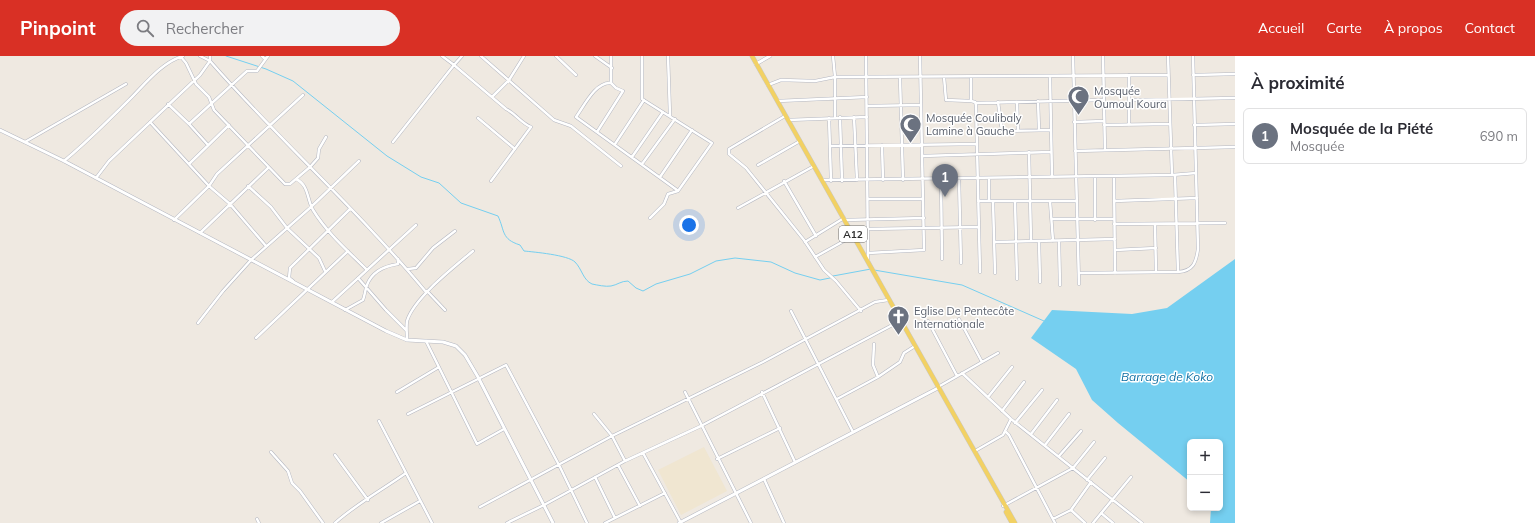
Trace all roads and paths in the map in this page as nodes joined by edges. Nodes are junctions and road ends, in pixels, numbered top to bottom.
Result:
1 (182, 56) edge
2 (200, 56) edge
3 (210, 56) edge
4 (262, 56) edge
5 (268, 56) edge
6 (442, 56) edge
7 (462, 56) edge
8 (481, 56) edge
9 (524, 56) edge
10 (556, 56) edge
11 (595, 56) edge
12 (612, 56) edge
13 (642, 56) edge
14 (668, 56) edge
15 (752, 56) edge
16 (770, 56) edge
17 (833, 56) edge
18 (866, 56) edge
19 (920, 56) edge
20 (1073, 56) edge
21 (1103, 56) edge
22 (1168, 56) edge
23 (1193, 56) edge
24 (265, 59) junction
25 (210, 61) junction
26 (756, 64) junction
27 (454, 65) junction
28 (612, 68) junction
29 (1235, 74) edge
30 (576, 75) dead end
31 (1129, 75) junction
32 (1168, 75) junction
33 (1193, 75) junction
34 (1050, 76) junction
35 (1073, 76) junction
36 (1102, 76) junction
37 (920, 77) junction
38 (944, 77) junction
39 (971, 77) junction
40 (194, 78) junction
41 (835, 78) junction
42 (866, 78) junction
43 (900, 78) junction
44 (508, 80) junction
45 (611, 82) junction
46 (126, 84) dead end
47 (231, 85) junction
48 (768, 85) junction
49 (303, 95) dead end
50 (492, 97) junction
51 (867, 97) junction
52 (834, 98) junction
53 (1235, 98) edge
54 (1169, 99) junction
55 (1194, 99) junction
56 (644, 100) junction
57 (1074, 100) junction
58 (1103, 100) junction
59 (1130, 100) junction
60 (778, 101) junction
61 (1038, 101) junction
62 (1051, 101) junction
63 (971, 102) junction
64 (998, 102) junction
65 (1017, 102) junction
66 (976, 103) junction
67 (168, 104) junction
68 (211, 104) junction
69 (901, 105) junction
70 (921, 105) junction
71 (867, 106) junction
72 (663, 112) junction
73 (670, 116) junction
74 (835, 117) junction
75 (840, 117) junction
76 (854, 117) junction
77 (867, 117) junction
78 (478, 118) dead end
79 (787, 118) junction
80 (829, 118) junction
81 (675, 119) junction
82 (1104, 121) junction
83 (150, 122) junction
84 (1074, 122) junction
85 (189, 124) junction
86 (1170, 124) junction
87 (1235, 124) edge
88 (229, 125) junction
89 (1104, 125) junction
90 (1130, 125) junction
91 (1194, 125) junction
92 (270, 127) junction
93 (0, 130) edge
94 (692, 130) junction
95 (1039, 130) junction
96 (1051, 130) junction
97 (1018, 131) junction
98 (597, 132) junction
99 (326, 137) dead end
100 (800, 141) junction
101 (25, 142) junction
102 (393, 142) dead end
103 (615, 144) junction
104 (977, 144) junction
105 (208, 145) junction
106 (882, 145) junction
107 (902, 145) junction
108 (922, 145) junction
109 (248, 146) junction
110 (830, 146) junction
111 (842, 146) junction
112 (856, 146) junction
113 (867, 146) junction
114 (1235, 147) edge
115 (1195, 148) junction
116 (515, 149) junction
117 (1171, 149) junction
118 (1105, 150) junction
119 (1075, 151) junction
120 (1029, 152) junction
121 (1051, 152) junction
122 (977, 154) junction
123 (922, 156) junction
124 (632, 157) junction
125 (64, 161) junction
126 (359, 161) dead end
127 (189, 164) junction
128 (642, 164) junction
129 (758, 165) dead end
130 (621, 166) dead end
131 (814, 166) junction
132 (310, 167) junction
133 (268, 168) junction
134 (1196, 173) junction
135 (1174, 175) junction
136 (1114, 176) junction
137 (660, 177) junction
138 (1029, 177) junction
139 (1052, 177) junction
140 (1076, 177) junction
141 (1095, 177) junction
142 (96, 178) junction
143 (959, 178) junction
144 (978, 178) junction
145 (989, 178) junction
146 (296, 179) junction
147 (941, 179) junction
148 (822, 180) junction
149 (868, 180) junction
150 (883, 180) junction
151 (903, 180) junction
152 (923, 180) junction
153 (491, 181) dead end
154 (784, 181) junction
155 (831, 181) junction
156 (842, 181) junction
157 (856, 181) junction
158 (209, 186) junction
159 (248, 186) junction
160 (330, 188) junction
161 (678, 191) junction
162 (765, 193) junction
163 (1197, 198) junction
164 (868, 199) junction
165 (923, 199) junction
166 (1177, 199) junction
167 (978, 201) junction
168 (989, 201) junction
169 (993, 201) junction
170 (1015, 201) junction
171 (1030, 201) junction
172 (1050, 201) junction
173 (1076, 201) junction
174 (1114, 201) junction
175 (230, 204) junction
176 (311, 207) junction
177 (738, 208) dead end
178 (350, 209) junction
179 (650, 218) dead end
180 (924, 218) junction
181 (844, 219) junction
182 (868, 219) junction
183 (1052, 219) junction
184 (1114, 219) junction
185 (174, 220) junction
186 (1077, 220) junction
187 (1095, 220) junction
188 (1176, 223) junction
189 (1196, 223) junction
190 (1224, 223) dead end
191 (1114, 224) junction
192 (1155, 224) junction
193 (416, 225) dead end
194 (960, 227) junction
195 (979, 227) junction
196 (287, 228) junction
197 (924, 228) junction
198 (942, 228) junction
199 (868, 229) junction
200 (328, 231) junction
201 (455, 231) dead end
202 (199, 233) junction
203 (816, 236) junction
204 (854, 236) junction
205 (1115, 239) junction
206 (1077, 240) junction
207 (1031, 241) junction
208 (1039, 241) junction
209 (1053, 241) junction
210 (1059, 241) junction
211 (805, 242) junction
212 (995, 242) junction
213 (1016, 242) junction
214 (266, 246) junction
215 (308, 248) junction
216 (1156, 248) junction
217 (389, 250) junction
218 (1115, 250) junction
219 (348, 251) junction
220 (473, 251) dead end
221 (868, 253) junction
222 (815, 257) junction
223 (398, 259) junction
224 (942, 259) dead end
225 (251, 260) junction
226 (868, 262) junction
227 (961, 263) dead end
228 (367, 270) junction
229 (408, 270) junction
230 (325, 271) junction
231 (980, 272) dead end
232 (1156, 272) junction
233 (1178, 272) junction
234 (995, 273) dead end
235 (1079, 273) junction
236 (1115, 273) junction
237 (358, 278) junction
238 (1017, 278) dead end
239 (1040, 282) dead end
240 (294, 283) junction
241 (1079, 284) dead end
242 (1060, 285) dead end
243 (367, 287) junction
244 (307, 290) junction
245 (427, 292) junction
246 (888, 300) junction
247 (331, 303) junction
248 (346, 310) junction
249 (445, 310) dead end
250 (861, 311) junction
251 (791, 312) dead end
252 (959, 319) dead end
253 (900, 321) junction
254 (928, 321) dead end
255 (198, 324) dead end
256 (407, 331) junction
257 (256, 338) dead end
258 (407, 340) junction
259 (806, 340) junction
260 (426, 341) junction
261 (874, 344) dead end
262 (915, 346) junction
263 (998, 352) dead end
264 (982, 362) junction
265 (818, 365) junction
266 (439, 367) junction
267 (1012, 367) dead end
268 (962, 374) junction
269 (957, 376) junction
270 (478, 377) junction
271 (878, 377) junction
272 (1024, 382) dead end
273 (938, 388) junction
274 (1042, 390) dead end
275 (451, 391) junction
276 (398, 392) dead end
277 (685, 392) dead end
278 (762, 392) junction
279 (988, 397) junction
280 (688, 399) junction
281 (837, 400) junction
282 (1057, 400) dead end
283 (1002, 411) junction
284 (408, 414) dead end
285 (594, 414) dead end
286 (952, 414) junction
287 (1069, 414) dead end
288 (1011, 419) junction
289 (379, 421) dead end
290 (1016, 422) junction
291 (701, 426) junction
292 (780, 428) junction
293 (504, 429) junction
294 (1005, 431) junction
295 (1081, 431) dead end
296 (854, 432) junction
297 (1031, 434) junction
298 (612, 436) junction
299 (1094, 442) dead end
300 (1045, 445) junction
301 (974, 451) junction
302 (271, 452) dead end
303 (644, 453) junction
304 (335, 455) dead end
305 (1059, 456) junction
306 (1105, 458) dead end
307 (717, 459) junction
308 (624, 461) junction
309 (795, 462) junction
310 (559, 465) junction
311 (618, 465) junction
312 (1073, 468) junction
313 (406, 473) junction
314 (594, 477) junction
315 (1131, 477) dead end
316 (764, 479) junction
317 (531, 480) junction
318 (1087, 480) junction
319 (1091, 482) junction
320 (1036, 487) junction
321 (571, 490) junction
322 (665, 493) junction
323 (736, 493) junction
324 (1112, 499) junction
325 (368, 500) junction
326 (420, 501) junction
327 (544, 506) junction
328 (640, 506) junction
329 (1004, 506) junction
330 (480, 507) dead end
331 (1071, 510) junction
332 (1101, 513) junction
333 (615, 518) junction
334 (257, 519) dead end
335 (516, 519) junction
336 (1054, 520) junction
337 (1140, 522) edge
338 (259, 523) edge
339 (323, 523) edge
340 (335, 523) edge
341 (381, 523) edge
342 (432, 523) edge
343 (507, 523) edge
344 (518, 523) edge
345 (553, 523) edge
346 (587, 523) edge
347 (605, 523) edge
348 (680, 523) edge
349 (751, 523) edge
350 (784, 523) edge
351 (1012, 523) edge
352 (1015, 523) edge
353 (1055, 523) edge
354 (1085, 523) edge
355 (1092, 523) edge
356 (1114, 523) edge

1 - 40 street
1 - 125 street
2 - 25 street
3 - 25 street
4 - 24 street
5 - 24 street
6 - 27 street
7 - 27 street
8 - 44 street
9 - 44 street
10 - 30 street
11 - 28 street
12 - 28 street
13 - 56 street
14 - 73 street
15 - 26 main road, A12
16 - 26 street
17 - 41 street
18 - 42 street
19 - 37 street
20 - 35 street
21 - 36 street
22 - 32 street
23 - 33 street
24 - 47 street
25 - 40 street
25 - 47 street
26 - 48 main road, A12
27 - 50 street
27 - 102 street
28 - 45 street
29 - 33 street
31 - 32 street
31 - 36 street
31 - 59 street
32 - 54 street
33 - 55 street
34 - 35 street
34 - 39 street
34 - 62 street
35 - 36 street
35 - 57 street
36 - 58 street
37 - 38 street
37 - 43 street
37 - 70 street
38 - 39 street
38 - 63 street
39 - 63 street
40 - 67 street
40 - 68 street
41 - 42 street
41 - 48 street
41 - 52 street
42 - 43 street
42 - 51 street
43 - 69 street
44 - 50 street
44 - 130 street
45 - 98 street
45 - 98 street
46 - 101 street
47 - 68 street
47 - 92 street
48 - 60 main road, A12
49 - 92 street
50 - 116 street
51 - 52 street
51 - 71 street
52 - 60 street
52 - 74 street
53 - 55 street
54 - 55 street
54 - 59 street
54 - 86 street
55 - 91 street
56 - 72 street
56 - 103 street
57 - 58 street
57 - 62 street
57 - 84 street
58 - 82 street
59 - 90 street
60 - 79 main road, A12
61 - 62 street
61 - 65 street
61 - 95 street
62 - 96 street
63 - 66 street
64 - 65 street
64 - 66 street
64 - 97 street
65 - 97 street
66 - 104 street
67 - 83 street
67 - 85 street
68 - 85 street
68 - 88 street
69 - 70 street
69 - 71 street
69 - 107 street
70 - 108 street
71 - 77 street
72 - 73 street
72 - 124 street
73 - 81 street
74 - 75 street
74 - 80 street
75 - 76 street
75 - 111 street
76 - 77 street
76 - 112 street
77 - 113 street
78 - 116 street
79 - 80 street
79 - 100 main road, A12
79 - 162 street
80 - 110 street
81 - 94 street
81 - 128 street
82 - 84 street
82 - 89 street
83 - 127 street
83 - 142 street
84 - 119 street
85 - 105 street
86 - 90 street
86 - 117 street
87 - 91 street
88 - 105 street
88 - 109 street
89 - 90 street
89 - 118 street
91 - 115 street
92 - 109 street
92 - 132 street
93 - 101 street
94 - 137 street
94 - 161 street
95 - 96 street
95 - 97 street
96 - 121 street
98 - 103 street
99 - 132 street
100 - 129 street
100 - 131 main road, A12
101 - 125 street
103 - 124 street
104 - 108 street
104 - 122 street
105 - 127 street
106 - 107 street
106 - 113 street
106 - 150 street
107 - 108 street
107 - 151 street
108 - 123 street
109 - 133 street
109 - 158 street
110 - 111 street
110 - 155 street
111 - 112 street
111 - 156 street
112 - 113 street
112 - 157 street
113 - 149 street
114 - 115 street
115 - 117 street
115 - 134 street
116 - 153 street
117 - 118 street
117 - 135 street
118 - 119 street
119 - 140 street
120 - 121 street
120 - 122 street
120 - 138 street
121 - 139 street
122 - 123 street
122 - 144 street
123 - 152 street
124 - 128 street
125 - 142 street
126 - 160 street
127 - 158 street
128 - 137 street
131 - 148 main road, A12
131 - 154 street
132 - 146 street
132 - 160 street
133 - 146 street
133 - 159 street
134 - 135 street
134 - 163 street
135 - 136 street
135 - 166 street
136 - 141 street
136 - 174 street
137 - 161 street
138 - 139 street
138 - 145 street
138 - 171 street
139 - 140 street
140 - 141 street
140 - 173 street
141 - 187 street
142 - 185 street
143 - 144 street
143 - 147 street
143 - 194 street
144 - 145 street
144 - 167 street
145 - 168 street
146 - 176 street
147 - 152 street
147 - 198 street
148 - 155 street
148 - 181 main road, A12
149 - 150 street
149 - 157 street
149 - 164 street
150 - 151 street
151 - 152 street
152 - 165 street
154 - 162 street
154 - 203 street
155 - 156 street
156 - 157 street
158 - 175 street
158 - 185 street
159 - 175 street
159 - 196 street
160 - 176 street
160 - 178 street
161 - 179 street
162 - 177 street
162 - 211 street
163 - 166 street
163 - 189 street
164 - 165 street
164 - 182 street
165 - 180 street
166 - 174 street
166 - 188 street
167 - 168 street
167 - 195 street
168 - 169 street
169 - 170 street
169 - 212 street
170 - 171 street
170 - 213 street
171 - 172 street
171 - 207 street
172 - 173 street
172 - 183 street
173 - 186 street
174 - 184 street
175 - 202 street
175 - 214 street
176 - 196 street
176 - 200 street
178 - 200 street
178 - 217 street
180 - 182 street
180 - 197 street
181 - 182 street
181 - 203 street
181 - 204 main road, A12
182 - 199 street
183 - 186 street
183 - 209 street
184 - 187 street
184 - 191 street
185 - 202 street
186 - 187 street
186 - 206 street
188 - 189 street
188 - 192 street
188 - 233 street
189 - 190 street
189 - 233 street
191 - 192 street
191 - 205 street
192 - 216 street
193 - 217 street
194 - 195 street
194 - 198 street
194 - 227 street
195 - 231 street
196 - 214 street
196 - 215 street
197 - 198 street
197 - 199 street
197 - 221 street
198 - 224 street
199 - 221 street
200 - 215 street
200 - 219 street
201 - 229 street
202 - 225 street
203 - 211 street
204 - 222 street
204 - 226 main road, A12
205 - 206 street
205 - 218 street
206 - 210 street
206 - 235 street
207 - 208 street
207 - 213 street
208 - 209 street
208 - 239 street
209 - 210 street
210 - 242 street
211 - 222 street
212 - 213 street
212 - 234 street
213 - 238 street
214 - 225 street
215 - 230 street
215 - 240 street
216 - 218 street
216 - 232 street
217 - 223 street
217 - 228 street
218 - 236 street
219 - 228 street
219 - 230 street
220 - 245 street
221 - 226 street
222 - 250 street
223 - 229 street
223 - 243 street
225 - 240 street
225 - 255 street
226 - 246 main road, A12
228 - 237 street
229 - 245 street
230 - 244 street
232 - 233 street
232 - 236 street
235 - 236 street
235 - 241 street
237 - 243 street
237 - 247 street
240 - 244 street
243 - 248 street
243 - 256 street
244 - 247 street
244 - 257 street
245 - 249 street
245 - 256 street
246 - 250 street
246 - 253 main road, A12
247 - 248 street
248 - 258 street
250 - 259 street
251 - 259 street
252 - 264 street
253 - 262 main road, A12
253 - 265 street
254 - 269 street
256 - 258 street
258 - 260 street
259 - 265 street
259 - 280 street
260 - 266 street
260 - 270 street
261 - 271 street
262 - 271 street
262 - 273 main road, A12
263 - 264 street
264 - 268 street
265 - 278 street
265 - 281 street
266 - 275 street
266 - 276 street
267 - 279 street
268 - 269 street
268 - 279 street
269 - 273 street
270 - 275 street
270 - 293 street
270 - 310 street
271 - 281 street
272 - 283 street
273 - 286 main road, A12
273 - 296 street
274 - 290 street
275 - 284 street
275 - 293 street
277 - 280 street
278 - 291 street
278 - 292 street
279 - 283 street
280 - 291 street
280 - 298 street
281 - 296 street
282 - 297 street
283 - 288 street
285 - 298 street
286 - 301 main road, A12
286 - 329 main road, A12
287 - 300 street
288 - 290 street
288 - 294 street
289 - 313 street
290 - 297 street
291 - 303 street
291 - 307 street
292 - 307 street
292 - 309 street
293 - 317 street
294 - 301 street
294 - 320 street
295 - 305 street
296 - 309 street
297 - 300 street
298 - 308 street
298 - 310 street
299 - 312 street
300 - 305 street
301 - 329 main road, A12
302 - 339 street
303 - 308 street
303 - 322 street
304 - 325 street
305 - 312 street
306 - 318 street
307 - 323 street
308 - 311 street
309 - 316 street
310 - 317 street
310 - 321 street
311 - 314 street
311 - 328 street
312 - 318 street
312 - 320 street
313 - 325 street
313 - 326 street
314 - 321 street
314 - 333 street
315 - 324 street
316 - 323 street
316 - 350 street
317 - 327 street
317 - 330 street
318 - 319 street
319 - 324 street
319 - 331 street
320 - 329 street
320 - 336 street
321 - 327 street
321 - 346 street
322 - 328 street
322 - 348 street
323 - 348 street
323 - 349 street
324 - 332 street
324 - 337 street
325 - 340 street
326 - 341 street
326 - 342 street
327 - 335 street
327 - 345 street
328 - 333 street
329 - 351 main road, A12
329 - 352 main road, A12
331 - 336 street
331 - 354 street
332 - 355 street
332 - 356 street
333 - 347 street
334 - 338 street
335 - 343 street
335 - 344 street
336 - 353 street

